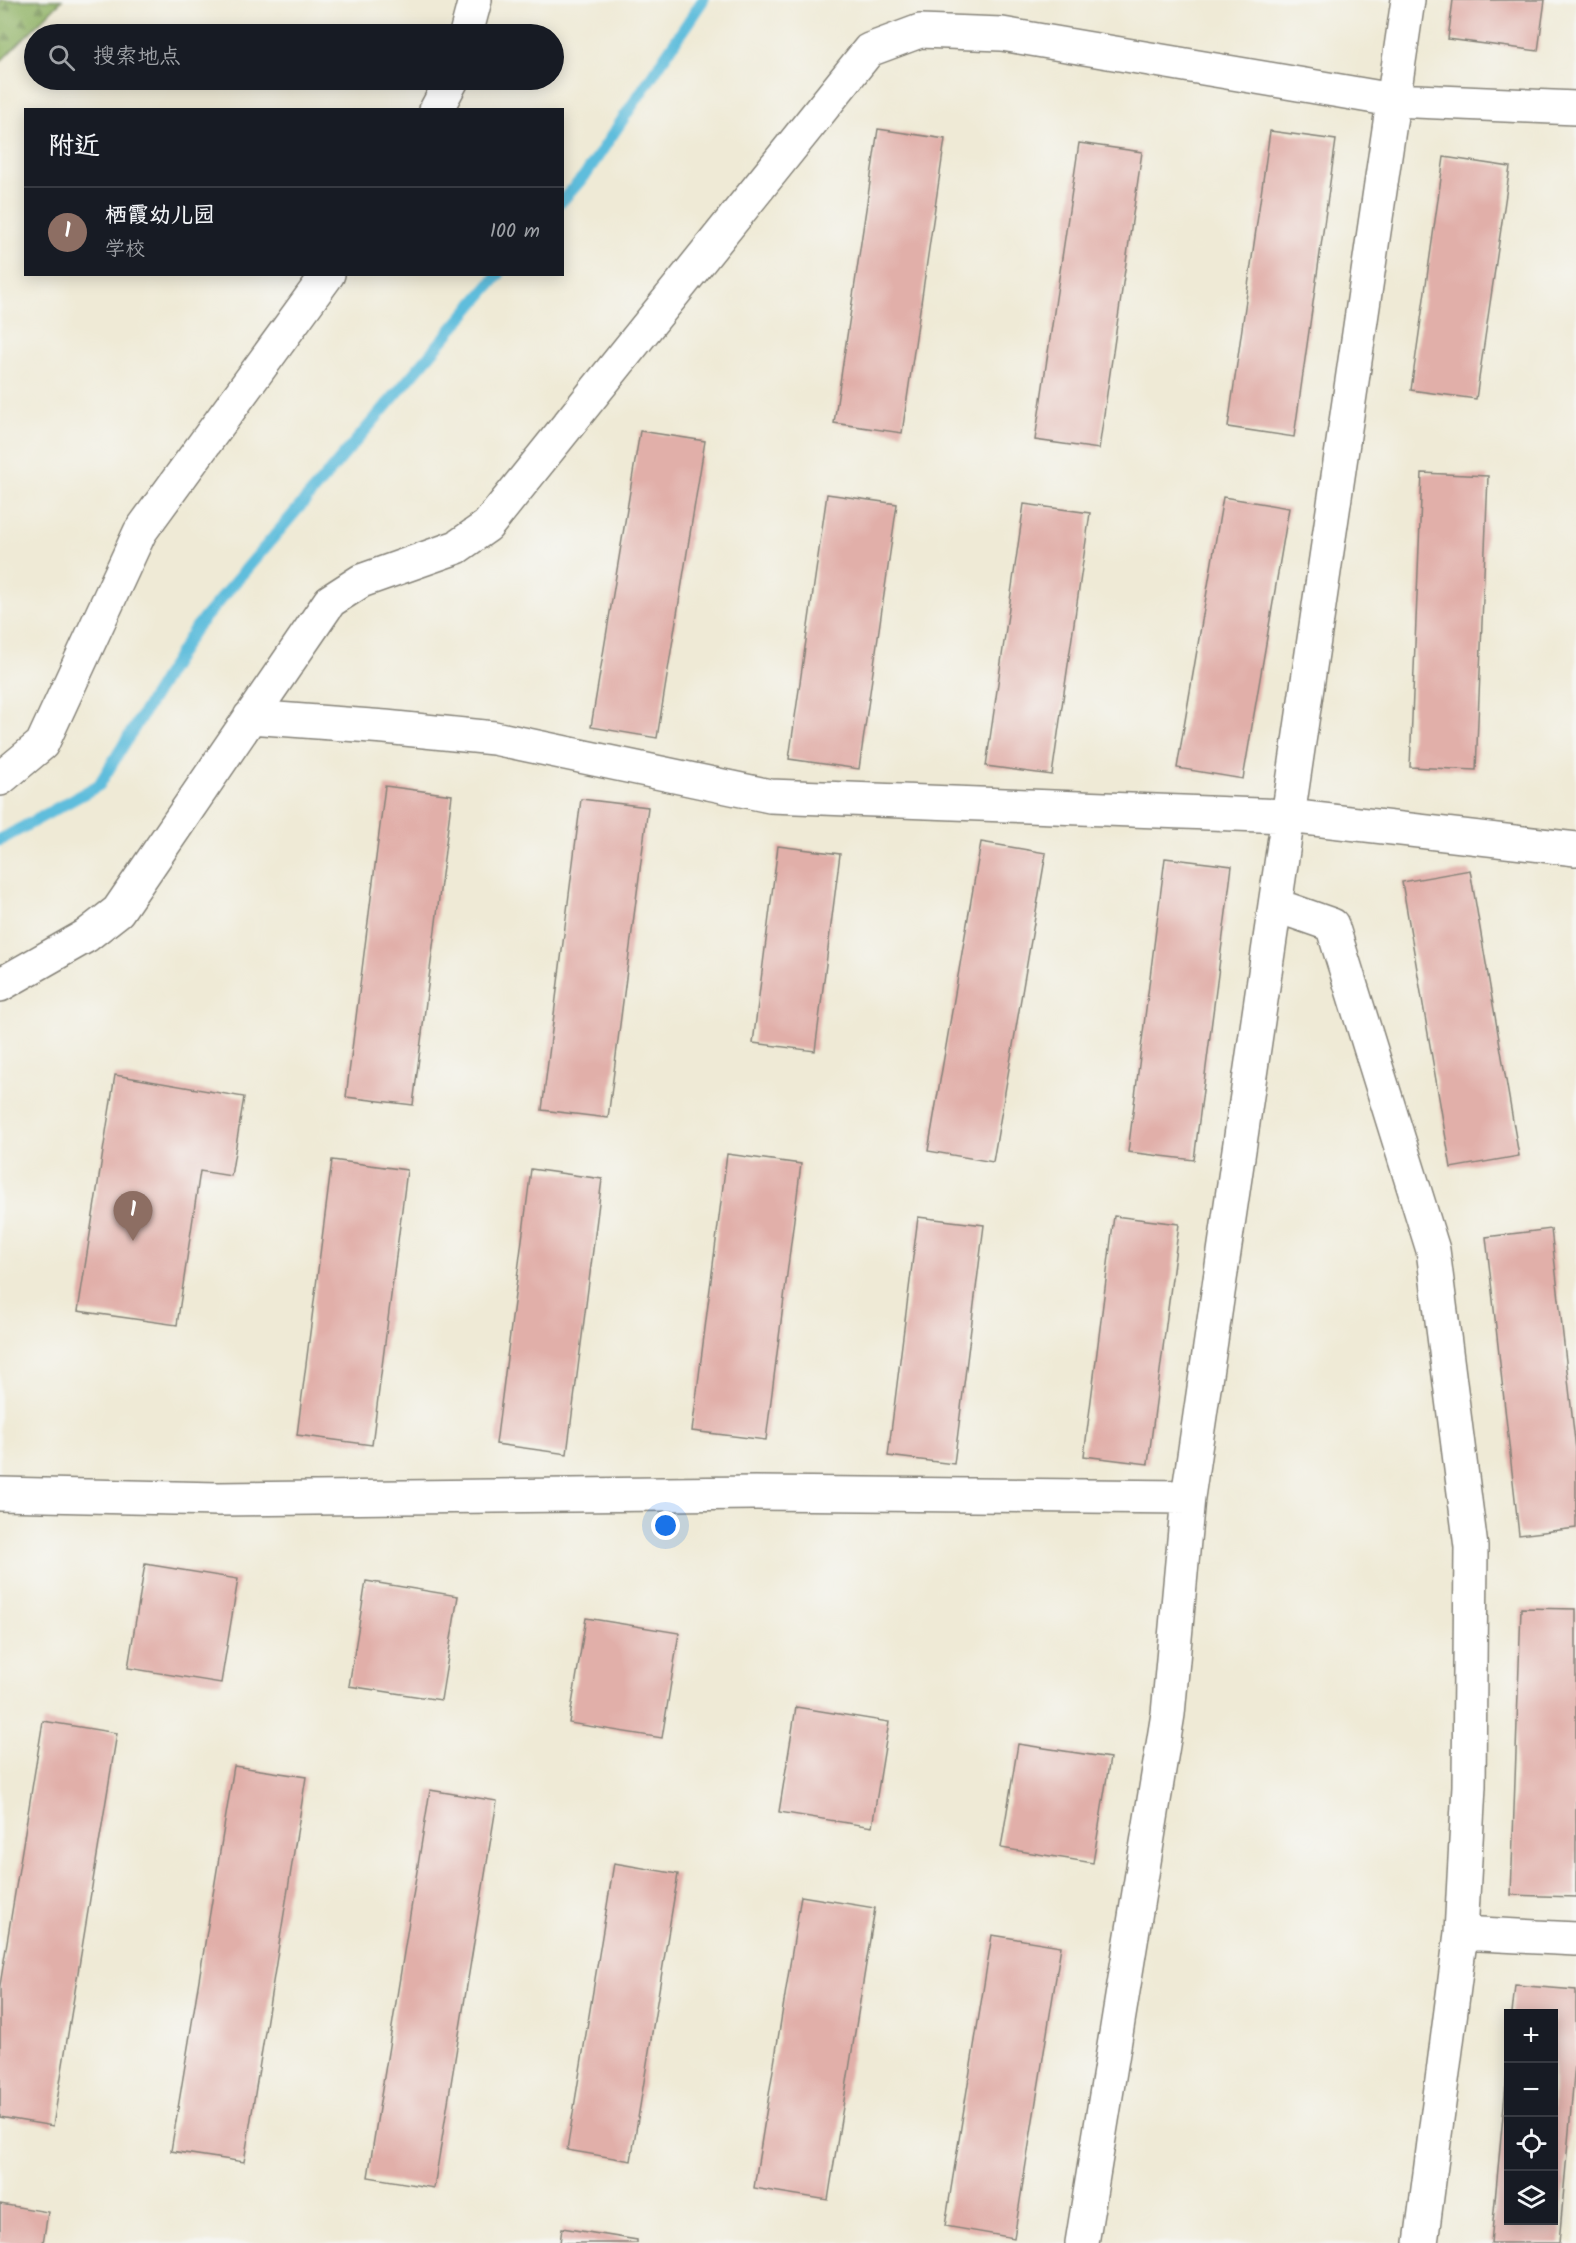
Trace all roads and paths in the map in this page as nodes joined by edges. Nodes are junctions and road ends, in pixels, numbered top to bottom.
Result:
1 (476, 0) edge
2 (1408, 0) edge
3 (469, 24) edge
4 (447, 90) edge
5 (1393, 100) junction
6 (437, 108) edge
7 (1576, 108) edge
8 (327, 276) edge
9 (250, 717) junction
10 (0, 779) edge
11 (1288, 816) junction
12 (1576, 849) edge
13 (1275, 905) junction
14 (0, 985) edge
15 (0, 1494) edge
16 (1188, 1497) junction
17 (1461, 1933) junction
18 (1576, 1939) edge
19 (1082, 2243) edge
20 (1421, 2243) edge

1 - 3 street
2 - 5 street
4 - 6 street
5 - 7 street
5 - 9 street
5 - 11 street
8 - 10 street
9 - 11 street
9 - 14 street
11 - 12 street
11 - 13 street
13 - 16 street
13 - 17 street
15 - 16 street
16 - 19 street
17 - 18 street
17 - 20 street

